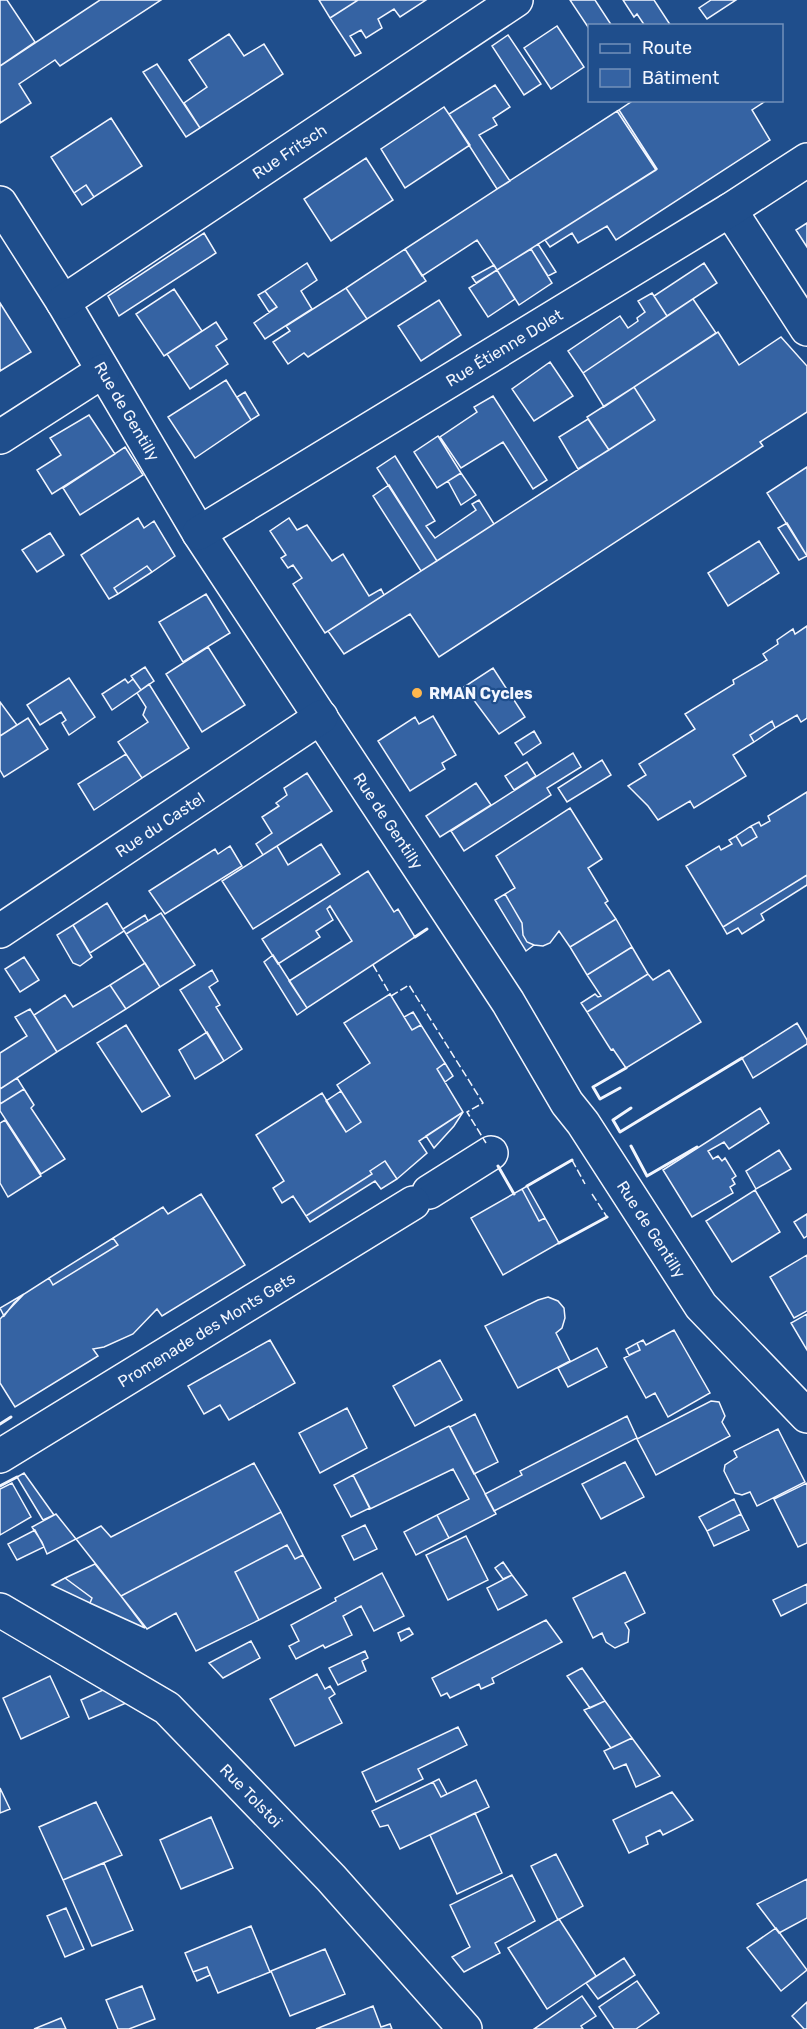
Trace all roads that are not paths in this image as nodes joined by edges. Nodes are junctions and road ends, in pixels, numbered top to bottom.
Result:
1 (516, 0) edge
2 (807, 160) edge
3 (0, 203) edge
4 (730, 210) junction
5 (63, 302) junction
6 (807, 329) edge
7 (103, 371) junction
8 (0, 438) edge
9 (199, 533) junction
10 (321, 717) junction
11 (0, 932) edge
12 (491, 1153) dead end
13 (807, 1416) edge
14 (0, 1456) edge
15 (0, 1610) edge
16 (465, 2029) edge

1 - 5 street, Rue Fritsch
2 - 4 street, Rue Étienne Dolet
3 - 5 street, Rue de Gentilly
4 - 6 street
4 - 9 street, Rue Étienne Dolet
5 - 7 street, Rue de Gentilly
7 - 8 street
7 - 9 street, Rue de Gentilly
9 - 10 street, Rue de Gentilly
10 - 11 street, Rue du Castel
10 - 13 street, Rue de Gentilly
12 - 14 street, Promenade des Monts Gets
15 - 16 street, Rue Tolstoï

